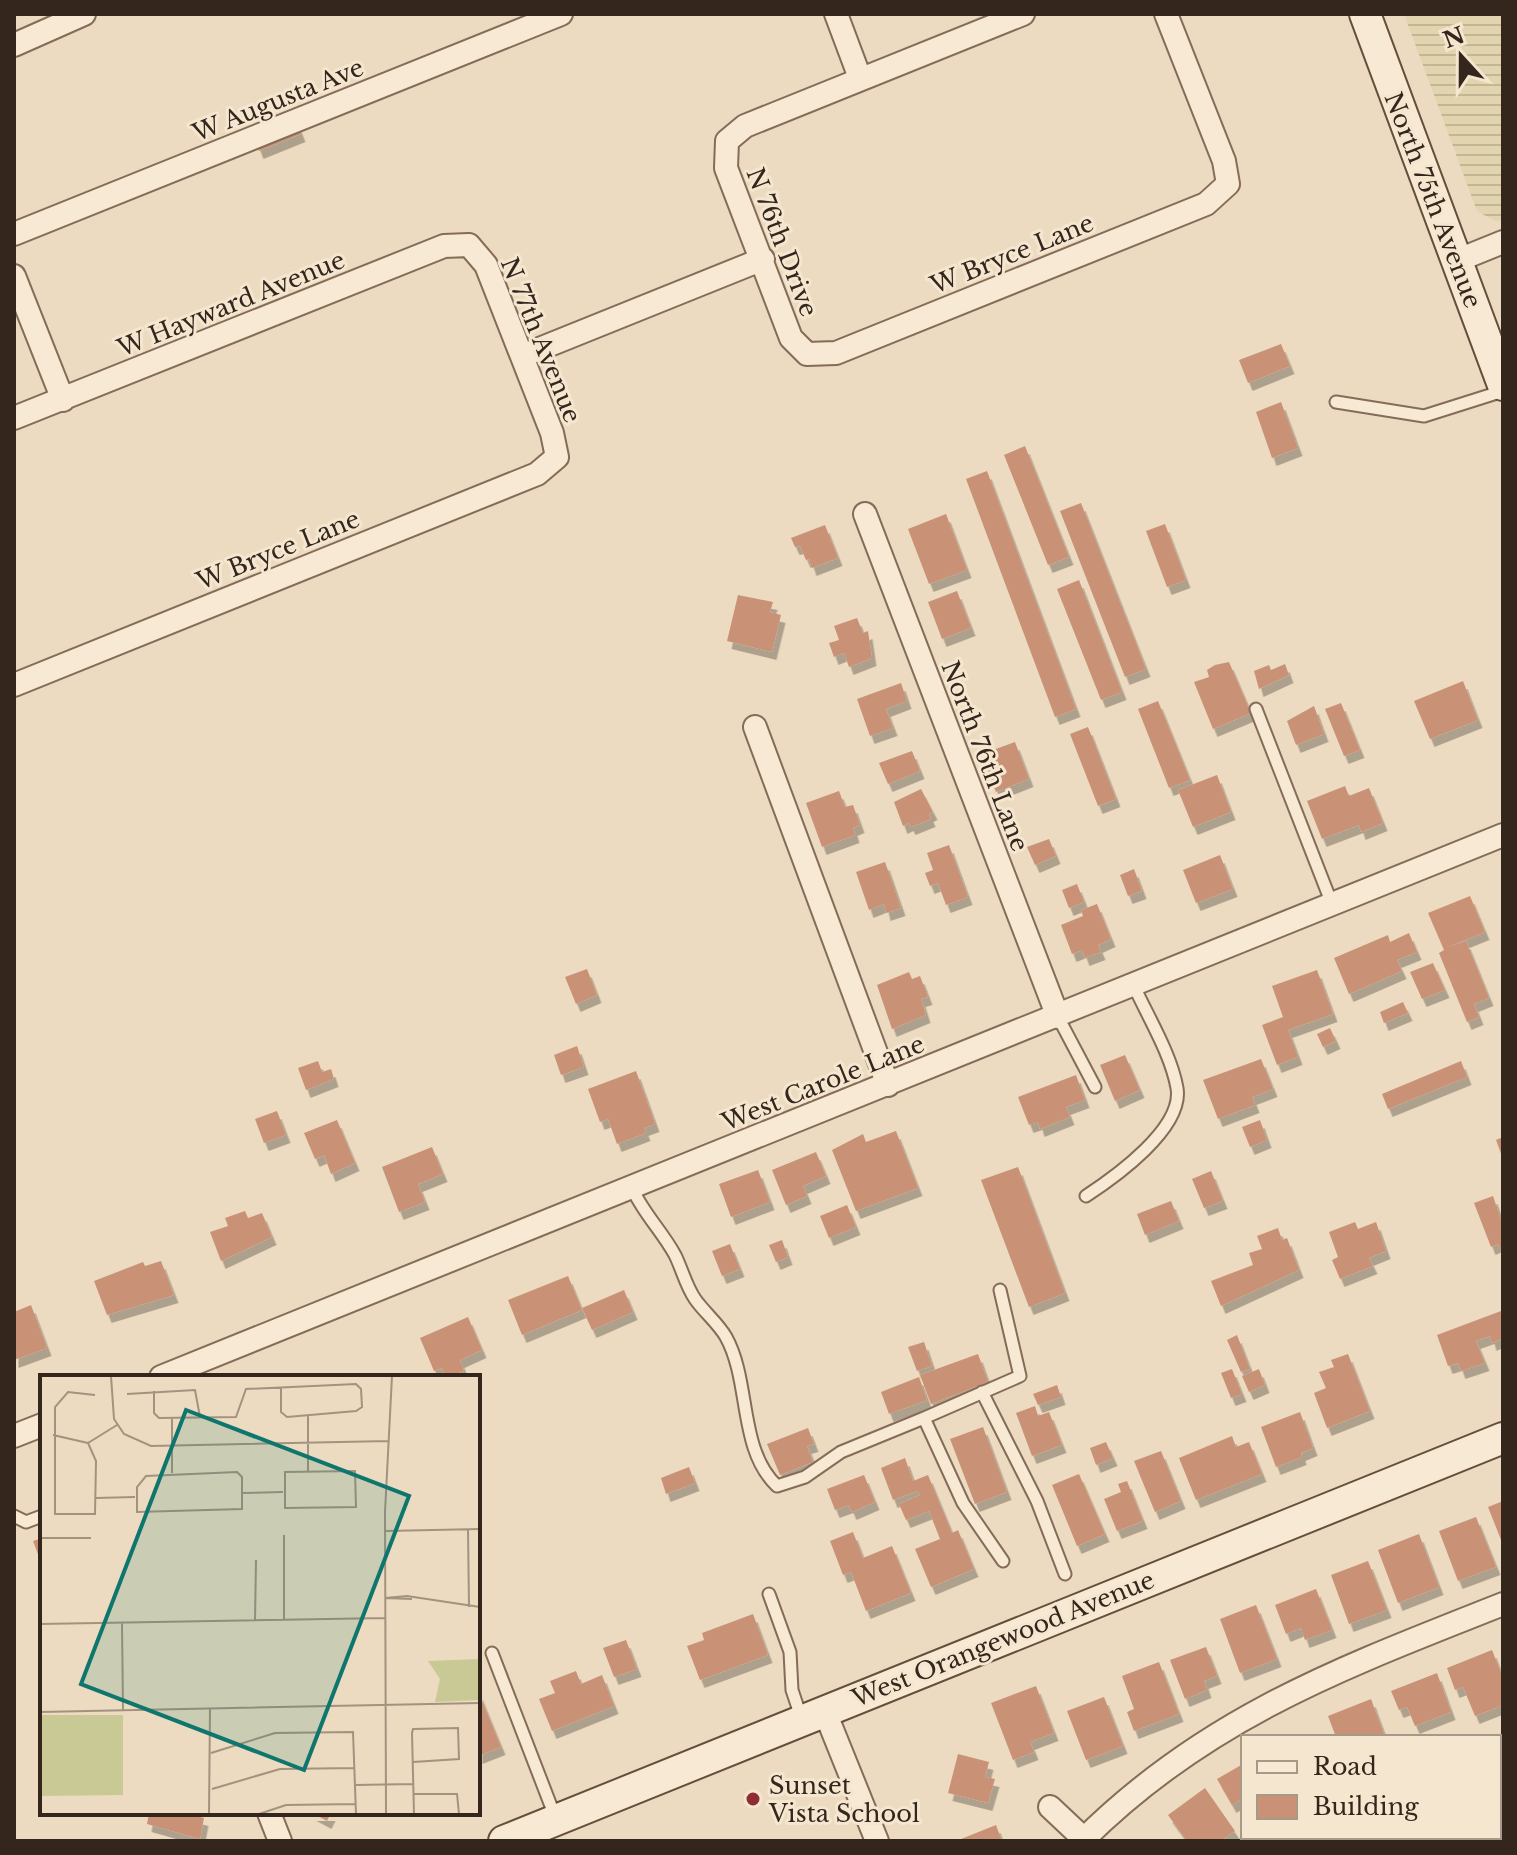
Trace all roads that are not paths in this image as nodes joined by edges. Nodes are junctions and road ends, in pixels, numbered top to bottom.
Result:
1 (84, 14) edge
2 (561, 14) edge
3 (836, 14) edge
4 (1023, 14) edge
5 (1166, 14) edge
6 (1365, 14) edge
7 (14, 45) edge
8 (860, 78) junction
9 (14, 234) edge
10 (1503, 242) edge
11 (469, 245) joint
12 (763, 259) junction
13 (1456, 261) junction
14 (14, 276) edge
15 (807, 354) joint
16 (522, 356) junction
17 (1503, 388) edge
18 (63, 400) junction
19 (1336, 402) dead end
20 (14, 418) edge
21 (557, 457) joint
22 (865, 514) dead end
23 (14, 685) edge
24 (1256, 709) dead end
25 (755, 727) dead end
26 (1503, 835) edge
27 (1332, 904) junction
28 (1134, 986) junction
29 (1058, 1017) junction
30 (888, 1085) junction
31 (1095, 1087) dead end
32 (632, 1188) junction
33 (1086, 1196) dead end
34 (1000, 1290) dead end
35 (166, 1375) edge
36 (982, 1392) junction
37 (924, 1418) junction
38 (40, 1426) edge
39 (14, 1436) edge
40 (1503, 1438) edge
41 (14, 1516) edge
42 (40, 1517) edge
43 (1003, 1561) dead end
44 (1065, 1574) dead end
45 (769, 1594) dead end
46 (1503, 1604) edge
47 (492, 1653) dead end
48 (813, 1716) junction
49 (1050, 1807) dead end
50 (270, 1815) edge
51 (556, 1820) junction
52 (1083, 1840) edge
53 (280, 1841) edge
54 (504, 1841) edge
55 (877, 1841) edge

1 - 7 street
2 - 9 street, W Augusta Ave
3 - 8 street
4 - 8 street
5 - 15 street, W Bryce Lane
6 - 13 street, North 75th Avenue
8 - 12 street, N 76th Drive
10 - 13 street
11 - 16 street, N 77th Avenue
11 - 18 street, W Hayward Avenue
12 - 15 street, N 76th Drive
12 - 16 street
13 - 17 street, North 75th Avenue
14 - 18 street
16 - 21 street, N 77th Avenue
17 - 19 lane
18 - 20 street, W Hayward Avenue
21 - 23 street, W Bryce Lane
22 - 29 street, North 76th Lane
24 - 27 lane
25 - 30 street
26 - 27 street, West Carole Lane
27 - 28 street, West Carole Lane
28 - 29 street, West Carole Lane
28 - 33 lane
29 - 30 street, West Carole Lane
29 - 31 lane
30 - 32 street, West Carole Lane
32 - 35 street, West Carole Lane
32 - 37 lane
34 - 36 lane
36 - 37 lane
36 - 44 lane
37 - 43 lane
38 - 39 street
40 - 48 street, West Orangewood Avenue
41 - 42 lane
45 - 48 lane
46 - 52 street
47 - 51 lane
48 - 51 street, West Orangewood Avenue
48 - 55 street
49 - 52 street
50 - 53 street
51 - 54 street, West Orangewood Avenue

